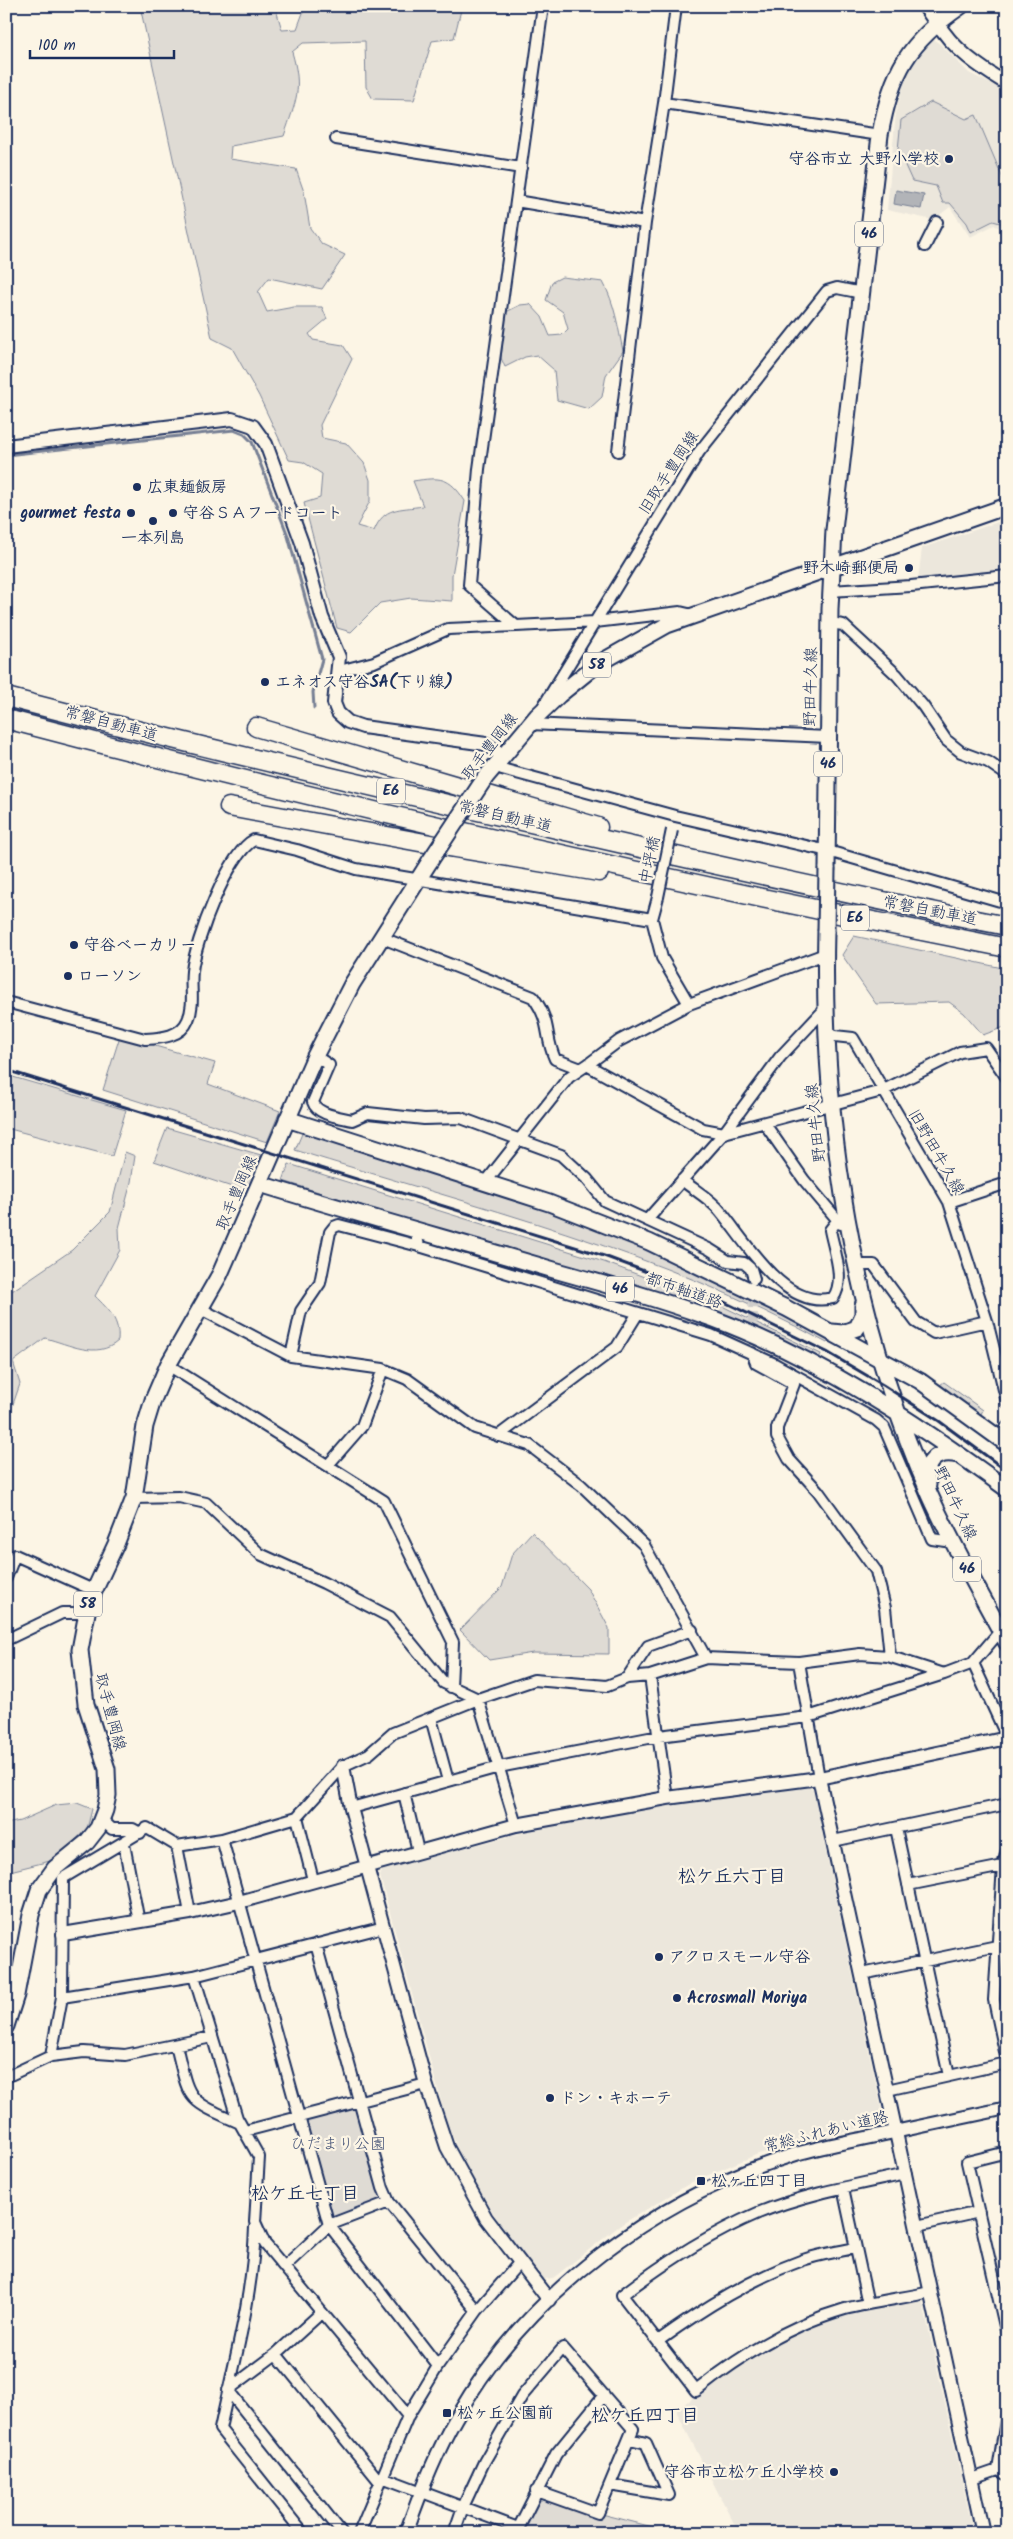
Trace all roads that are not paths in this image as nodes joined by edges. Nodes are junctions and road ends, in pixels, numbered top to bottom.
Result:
1 (544, 6) edge
2 (676, 6) edge
3 (926, 6) edge
4 (961, 6) edge
5 (937, 22) junction
6 (1007, 84) edge
7 (664, 103) junction
8 (880, 135) junction
9 (336, 139) dead end
10 (521, 168) junction
11 (516, 201) junction
12 (937, 222) dead end
13 (645, 223) junction
14 (925, 246) dead end
15 (862, 293) junction
16 (6, 446) edge
17 (618, 451) dead end
18 (1007, 506) edge
19 (832, 568) junction
20 (1007, 576) edge
21 (830, 591) junction
22 (693, 615) junction
23 (595, 622) junction
24 (830, 623) junction
25 (516, 626) junction
26 (339, 671) junction
27 (6, 697) edge
28 (6, 719) edge
29 (533, 720) junction
30 (256, 727) dead end
31 (828, 737) junction
32 (499, 760) junction
33 (1007, 775) edge
34 (229, 807) dead end
35 (674, 816) junction
36 (828, 851) junction
37 (419, 879) junction
38 (776, 879) junction
39 (704, 886) junction
40 (1007, 903) edge
41 (652, 919) junction
42 (1007, 926) edge
43 (380, 937) junction
44 (1007, 948) edge
45 (825, 954) junction
46 (6, 1002) edge
47 (689, 1004) junction
48 (825, 1009) junction
49 (826, 1035) junction
50 (315, 1056) junction
51 (584, 1067) junction
52 (1007, 1078) edge
53 (882, 1091) junction
54 (831, 1105) junction
55 (287, 1119) junction
56 (765, 1124) junction
57 (724, 1133) junction
58 (519, 1139) junction
59 (682, 1180) junction
60 (485, 1183) junction
61 (1007, 1183) edge
62 (260, 1184) junction
63 (949, 1202) junction
64 (647, 1220) junction
65 (843, 1225) junction
66 (419, 1230) junction
67 (419, 1246) junction
68 (856, 1265) junction
69 (754, 1279) tunnel mouth
70 (862, 1291) junction
71 (201, 1309) junction
72 (638, 1313) junction
73 (987, 1321) junction
74 (831, 1332) junction
75 (752, 1353) junction
76 (291, 1356) junction
77 (881, 1359) junction
78 (168, 1366) junction
79 (383, 1369) junction
80 (1007, 1402) edge
81 (899, 1416) junction
82 (498, 1436) junction
83 (1004, 1436) edge
84 (963, 1457) junction
85 (328, 1465) junction
86 (1007, 1489) edge
87 (930, 1494) junction
88 (134, 1498) junction
89 (953, 1542) junction
90 (6, 1578) edge
91 (93, 1590) junction
92 (85, 1613) junction
93 (692, 1630) junction
94 (1005, 1633) edge
95 (6, 1640) edge
96 (890, 1656) junction
97 (706, 1658) junction
98 (799, 1662) junction
99 (972, 1663) junction
100 (944, 1674) junction
101 (650, 1676) junction
102 (627, 1678) junction
103 (451, 1687) junction
104 (478, 1699) junction
105 (808, 1717) junction
106 (431, 1718) junction
107 (658, 1736) junction
108 (1007, 1737) edge
109 (343, 1766) junction
110 (500, 1767) junction
111 (819, 1778) junction
112 (448, 1781) junction
113 (404, 1793) junction
114 (668, 1798) junction
115 (1007, 1804) edge
116 (351, 1808) junction
117 (297, 1817) junction
118 (102, 1820) junction
119 (516, 1825) junction
120 (896, 1828) junction
121 (140, 1833) junction
122 (222, 1839) junction
123 (833, 1841) junction
124 (124, 1844) junction
125 (176, 1846) junction
126 (1007, 1850) edge
127 (418, 1851) junction
128 (367, 1865) junction
129 (1003, 1866) junction
130 (313, 1880) junction
131 (908, 1884) junction
132 (239, 1902) junction
133 (190, 1913) junction
134 (139, 1922) junction
135 (384, 1926) junction
136 (63, 1934) junction
137 (316, 1944) junction
138 (998, 1946) junction
139 (254, 1960) junction
140 (925, 1961) junction
141 (862, 1974) junction
142 (194, 1976) junction
143 (62, 1997) junction
144 (6, 2026) edge
145 (212, 2037) junction
146 (176, 2044) junction
147 (51, 2056) junction
148 (1007, 2062) edge
149 (949, 2076) junction
150 (6, 2077) edge
151 (426, 2084) junction
152 (887, 2090) junction
153 (360, 2101) junction
154 (1007, 2108) edge
155 (297, 2117) junction
156 (242, 2127) junction
157 (896, 2132) junction
158 (1007, 2152) edge
159 (906, 2174) junction
160 (843, 2188) junction
161 (389, 2202) junction
162 (979, 2212) junction
163 (255, 2222) junction
164 (328, 2225) junction
165 (917, 2226) junction
166 (856, 2248) junction
167 (519, 2263) junction
168 (284, 2267) junction
169 (931, 2292) junction
170 (549, 2300) junction
171 (868, 2304) junction
172 (477, 2311) junction
173 (321, 2313) junction
174 (1007, 2335) edge
175 (658, 2341) junction
176 (276, 2354) junction
177 (438, 2366) junction
178 (228, 2390) junction
179 (604, 2395) junction
180 (1007, 2414) edge
181 (408, 2416) junction
182 (630, 2439) junction
183 (1002, 2473) edge
184 (381, 2479) junction
185 (972, 2479) junction
186 (610, 2485) junction
187 (420, 2491) junction
188 (536, 2491) junction
189 (463, 2507) junction
190 (517, 2530) edge
191 (303, 2533) edge
192 (342, 2533) edge
193 (359, 2533) edge
194 (406, 2533) edge
195 (454, 2533) edge
196 (983, 2533) edge

1 - 10 street
2 - 7 street
3 - 5 main road
4 - 5 main road
5 - 6 street
5 - 8 main road, 野田牛久線 / 46
7 - 8 street
7 - 13 street
8 - 15 main road, 野田牛久線 / 46
9 - 10 street
10 - 11 street
11 - 13 street
11 - 25 street
12 - 14 street
13 - 17 street
15 - 19 main road, 野田牛久線 / 46
15 - 23 street, 旧取手豊岡線
16 - 26 street
18 - 19 main road
19 - 21 main road, 野田牛久線 / 46
19 - 22 main road, 取手豊岡線 / 58
20 - 21 street
21 - 24 main road, 野田牛久線 / 46
22 - 23 street
22 - 29 main road, 取手豊岡線 / 58
23 - 25 street
23 - 29 street, 旧取手豊岡線
24 - 31 main road, 野田牛久線 / 46
24 - 33 street
25 - 26 street
26 - 32 street
27 - 38 highway, 常磐自動車道 / E6
28 - 39 highway, 常磐自動車道 / E6
29 - 31 street
29 - 32 main road, 取手豊岡線 / 58
30 - 38 highway
31 - 36 main road, 野田牛久線 / 46
32 - 35 street
32 - 37 main road, 取手豊岡線 / 58, bridge
34 - 39 highway
35 - 36 street
35 - 41 street, 中坪橋, bridge
36 - 40 street
36 - 45 main road, 野田牛久線 / 46, bridge
37 - 41 street
37 - 43 main road, 取手豊岡線 / 58
37 - 46 street
38 - 42 highway, 常磐自動車道 / E6
39 - 44 highway, 常磐自動車道 / E6
41 - 47 street
43 - 50 main road, 取手豊岡線 / 58
43 - 51 street
45 - 47 street
45 - 48 main road, 野田牛久線 / 46
47 - 51 street
48 - 49 main road, 野田牛久線 / 46
48 - 57 street
49 - 53 street, 旧野田牛久線
49 - 54 main road, 野田牛久線 / 46
50 - 55 main road, 取手豊岡線 / 58
50 - 58 street
51 - 57 street
51 - 58 street
52 - 53 street
53 - 54 street
53 - 63 street, 旧野田牛久線
54 - 56 street
54 - 65 main road, 野田牛久線 / 46
55 - 60 main road, 都市軸道路
55 - 62 main road, 取手豊岡線 / 58
56 - 57 street
56 - 65 street
57 - 59 street
58 - 60 street
58 - 64 street
59 - 64 street
59 - 65 street
60 - 74 main road, 都市軸道路
61 - 63 street
62 - 66 main road, 都市軸道路 / 46
62 - 71 main road, 取手豊岡線 / 58
63 - 73 street, 旧野田牛久線
64 - 69 street
65 - 68 main road, 野田牛久線 / 46
66 - 67 street
66 - 81 main road, 都市軸道路 / 46
67 - 72 street
67 - 76 street
68 - 70 main road, 野田牛久線 / 46
68 - 73 street
70 - 74 main road
70 - 77 main road, 野田牛久線 / 46
71 - 76 street
71 - 78 main road, 取手豊岡線 / 58
72 - 75 street
72 - 82 street
73 - 80 street, 旧野田牛久線
74 - 77 main road, 都市軸道路
75 - 89 street
75 - 96 street
76 - 79 street
77 - 81 main road, 野田牛久線 / 46
77 - 83 main road, 都市軸道路
78 - 85 street
78 - 88 main road, 取手豊岡線 / 58
79 - 82 street
79 - 85 street
81 - 84 main road, 都市軸道路 / 46
81 - 87 main road, 野田牛久線 / 46
82 - 93 street
84 - 86 main road, 都市軸道路 / 46
84 - 87 main road
85 - 103 street
87 - 89 main road, 野田牛久線 / 46
88 - 91 main road, 取手豊岡線 / 58
88 - 103 street
89 - 94 main road, 野田牛久線 / 46
90 - 91 street
91 - 92 main road, 取手豊岡線 / 58
92 - 95 street
92 - 118 main road, 取手豊岡線 / 58
93 - 97 street
93 - 102 street
94 - 99 street
96 - 98 street
96 - 100 street
97 - 98 street
97 - 101 street
98 - 105 street
99 - 100 street
99 - 108 street
100 - 105 street
101 - 102 street
101 - 107 street
102 - 104 street
103 - 104 street
104 - 106 street
104 - 110 street
105 - 107 street
105 - 111 street
106 - 109 street
106 - 112 street
107 - 110 street
107 - 114 street
108 - 111 street
109 - 116 street
109 - 117 street
110 - 112 street
110 - 119 street
111 - 114 street
111 - 123 street
112 - 113 street
113 - 116 street
113 - 127 street
114 - 119 street
115 - 120 street
116 - 128 street
117 - 122 street
117 - 130 street
118 - 121 street
118 - 144 main road, 取手豊岡線 / 58
119 - 127 street
120 - 123 street
120 - 131 street
121 - 124 street
121 - 125 street
122 - 125 street
122 - 132 street
123 - 141 street
124 - 134 street
124 - 136 street
125 - 133 street
126 - 129 street
127 - 128 street
128 - 130 street
128 - 135 street
129 - 131 street
129 - 138 street
130 - 132 street
131 - 140 street
132 - 133 street
132 - 139 street
133 - 134 street
134 - 136 street
135 - 137 street
135 - 151 street
136 - 143 street
137 - 139 street
137 - 153 street
138 - 140 street
138 - 148 street
139 - 142 street
139 - 155 street
140 - 141 street
140 - 149 street
141 - 152 street
142 - 143 street
142 - 145 street
143 - 147 street
145 - 146 street
145 - 156 street
146 - 147 street
146 - 156 street
147 - 150 street
148 - 149 street
149 - 152 street
151 - 153 street
151 - 167 street
152 - 157 street
153 - 155 street
153 - 161 street
154 - 157 street, 常総ふれあい道路
155 - 156 street
155 - 164 street
156 - 163 street
157 - 159 street
157 - 170 street, 常総ふれあい道路
158 - 162 street
159 - 160 street
159 - 165 street
160 - 166 street
160 - 175 street
161 - 164 street
161 - 172 street
162 - 165 street
162 - 174 street
163 - 168 street
163 - 178 street
164 - 168 street
164 - 177 street
165 - 169 street
166 - 171 street
166 - 175 street
167 - 170 street
167 - 172 street
168 - 173 street
169 - 171 street
169 - 185 street
170 - 187 street, 常総ふれあい道路
171 - 175 street
172 - 177 street
173 - 176 street
173 - 181 street
176 - 178 street
176 - 184 street
177 - 181 street
178 - 191 street
178 - 192 street
179 - 182 street
179 - 188 street
179 - 189 street
180 - 183 street
181 - 184 street
182 - 186 street
182 - 186 street
183 - 185 street
184 - 187 street
184 - 193 street
185 - 196 street
186 - 188 street
187 - 189 street
187 - 194 street, 常総ふれあい道路
188 - 190 street
189 - 190 street
189 - 195 street

